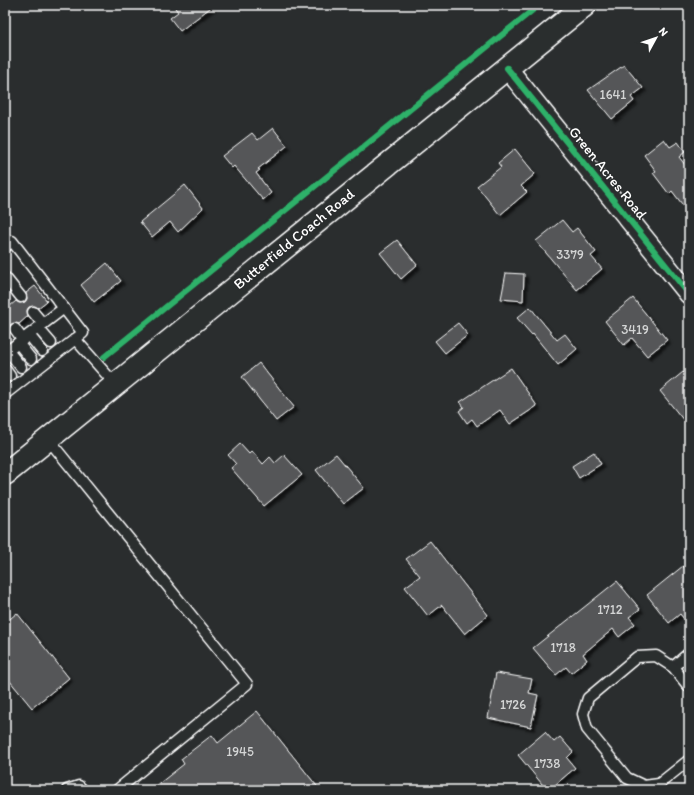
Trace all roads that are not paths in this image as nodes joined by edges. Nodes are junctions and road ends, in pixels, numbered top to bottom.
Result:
1 (585, 5) edge
2 (507, 68) junction
3 (5, 247) edge
4 (5, 278) edge
5 (689, 294) edge
6 (21, 297) dead end
7 (64, 308) junction
8 (33, 312) dead end
9 (40, 326) junction
10 (15, 329) dead end
11 (23, 339) junction
12 (75, 339) junction
13 (54, 348) junction
14 (6, 352) edge
15 (45, 355) junction
16 (34, 364) junction
17 (25, 372) junction
18 (12, 377) edge
19 (115, 384) junction
20 (6, 392) edge
21 (48, 439) junction
22 (8, 466) edge
23 (689, 654) edge
24 (673, 667) junction
25 (689, 687) edge
26 (689, 760) edge
27 (67, 790) edge
28 (83, 790) edge
29 (117, 790) edge

1 - 2 main road, Butterfield Coach Road
2 - 5 street, Green Acres Road
2 - 19 main road, Butterfield Coach Road
3 - 7 lane
4 - 6 lane
7 - 9 lane
7 - 12 lane
8 - 9 lane
9 - 11 lane
9 - 13 lane
10 - 11 lane
11 - 14 lane
11 - 15 lane
11 - 16 lane
12 - 13 lane
12 - 19 lane
13 - 15 lane
14 - 17 lane
15 - 16 lane
16 - 17 lane
17 - 18 lane
18 - 20 lane
19 - 21 main road, Butterfield Coach Road
21 - 22 main road, Butterfield Coach Road
21 - 29 lane
23 - 24 lane
24 - 25 lane
24 - 26 lane
27 - 28 lane

